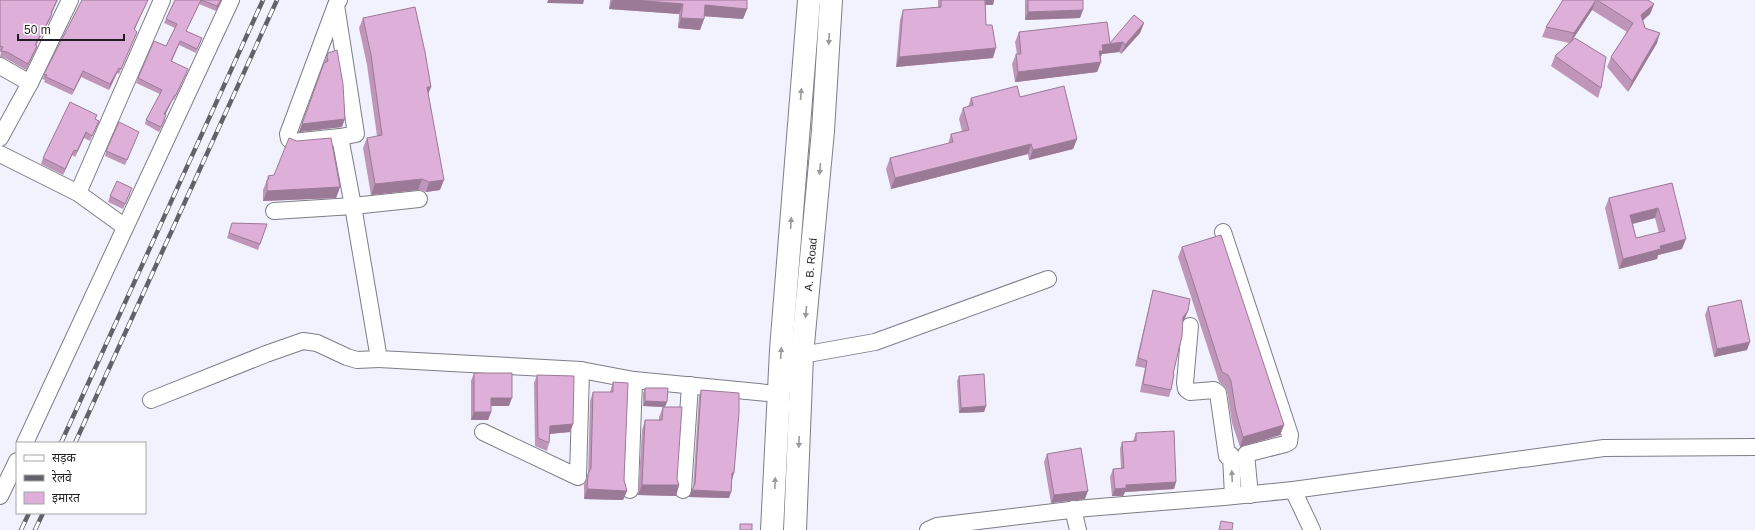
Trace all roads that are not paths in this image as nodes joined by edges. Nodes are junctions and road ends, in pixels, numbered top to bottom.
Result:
1 (70, 0) edge
2 (162, 0) edge
3 (231, 0) edge
4 (809, 0) edge
5 (831, 0) edge
6 (338, 2) edge
7 (0, 66) edge
8 (30, 83) junction
9 (340, 137) junction
10 (0, 138) edge
11 (0, 154) edge
12 (78, 193) junction
13 (419, 199) dead end
14 (353, 206) junction
15 (274, 211) dead end
16 (124, 227) junction
17 (1223, 232) dead end
18 (1048, 278) dead end
19 (1190, 326) dead end
20 (802, 354) junction
21 (379, 359) junction
22 (581, 370) junction
23 (634, 380) junction
24 (690, 385) junction
25 (778, 394) junction
26 (151, 400) dead end
27 (483, 432) dead end
28 (25, 442) edge
29 (1755, 447) edge
30 (1238, 454) junction
31 (16, 463) edge
32 (630, 490) dead end
33 (683, 490) dead end
34 (1293, 490) junction
35 (1250, 495) junction
36 (0, 496) edge
37 (1233, 496) junction
38 (1074, 509) junction
39 (772, 526) edge
40 (795, 528) edge
41 (928, 530) edge
42 (1078, 530) edge
43 (1312, 530) edge

1 - 8 street
2 - 12 street
3 - 16 street
25 -> 4 main road, A. B. Road
5 -> 20 main road, A. B. Road
6 - 9 street
6 - 9 street
7 - 8 street
8 - 10 street
9 - 14 street
11 - 12 street
12 - 16 street
13 - 14 street
14 - 15 street
14 - 21 street
16 - 28 street
17 - 30 street
18 - 20 street
19 - 30 street
20 -> 40 main road, A. B. Road
21 - 22 street
21 - 26 street
22 - 23 street
22 - 27 street
23 - 24 street
23 - 32 street
24 - 25 street
24 - 33 street
39 -> 25 main road, A. B. Road
29 - 34 street
30 - 35 street
37 -> 30 street
31 - 36 street
34 - 35 street
34 - 43 street
35 - 37 street
37 - 38 street
38 - 41 street
38 - 42 street

